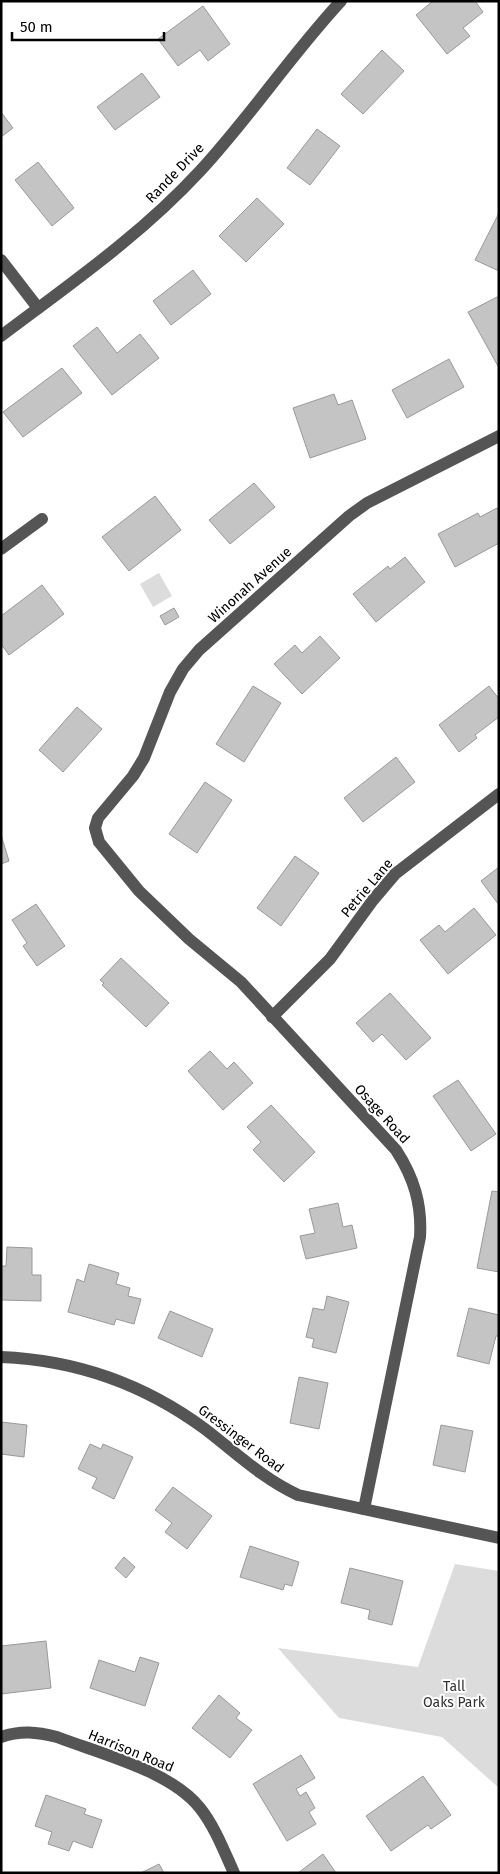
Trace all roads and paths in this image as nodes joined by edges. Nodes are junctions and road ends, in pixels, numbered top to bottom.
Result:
1 (341, 1) edge
2 (1, 260) edge
3 (38, 308) junction
4 (1, 336) edge
5 (499, 436) edge
6 (42, 519) dead end
7 (1, 549) edge
8 (499, 794) edge
9 (95, 828) joint
10 (272, 1017) junction
11 (1, 1357) edge
12 (364, 1509) junction
13 (499, 1538) edge
14 (1, 1737) edge
15 (234, 1873) edge

1 - 3 street, Rande Drive
2 - 3 street
3 - 4 street, Rande Drive
5 - 9 street, Winonah Avenue
6 - 7 street
8 - 10 street, Petrie Lane
9 - 10 street, Osage Road
10 - 12 street, Osage Road
11 - 12 street, Gressinger Road
12 - 13 street, Gressinger Road
14 - 15 street, Harrison Road

